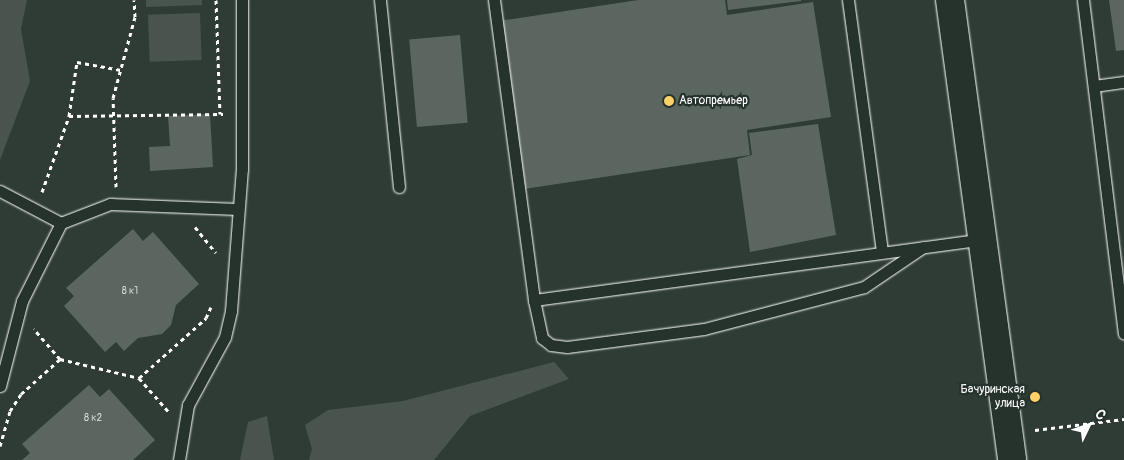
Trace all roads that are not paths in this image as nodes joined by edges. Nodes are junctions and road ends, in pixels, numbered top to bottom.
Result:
1 (242, 0) edge
2 (380, 0) edge
3 (494, 0) edge
4 (848, 0) edge
5 (950, 0) edge
6 (1083, 0) edge
7 (1124, 82) edge
8 (1094, 86) junction
9 (399, 187) dead end
10 (0, 191) edge
11 (238, 209) junction
12 (61, 223) junction
13 (985, 239) junction
14 (925, 246) junction
15 (882, 252) junction
16 (534, 300) junction
17 (1124, 333) edge
18 (0, 386) edge
19 (179, 460) edge
20 (1012, 460) edge

1 - 11 lane
2 - 9 lane
3 - 16 lane
4 - 15 lane
5 - 13 street
6 - 8 lane
7 - 8 lane
8 - 17 lane
10 - 12 lane
11 - 12 lane
11 - 19 lane
12 - 18 lane
13 - 14 lane
13 - 20 street
14 - 15 lane
14 - 16 lane
15 - 16 lane

